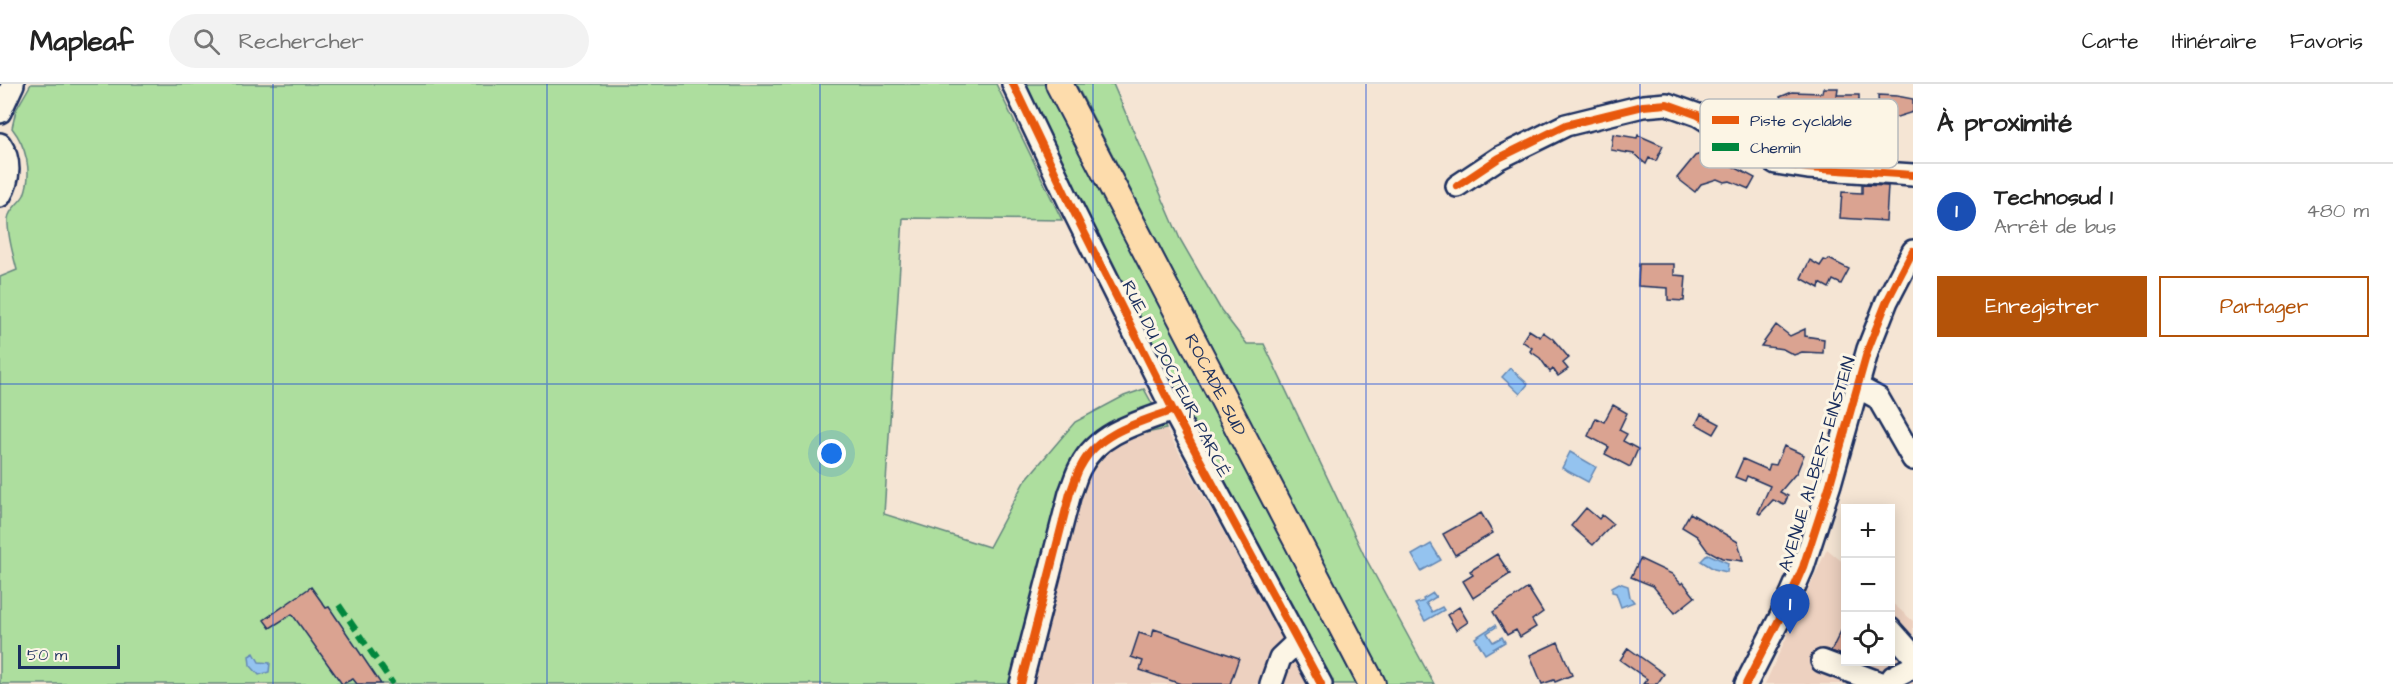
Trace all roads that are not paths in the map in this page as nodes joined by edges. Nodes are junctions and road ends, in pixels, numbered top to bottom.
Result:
1 (14, 84) edge
2 (1013, 84) edge
3 (1059, 84) edge
4 (0, 112) edge
5 (1700, 116) edge
6 (0, 144) edge
7 (1808, 168) edge
8 (1913, 175) edge
9 (1457, 186) dead end
10 (0, 196) edge
11 (1913, 251) edge
12 (1858, 387) junction
13 (1173, 410) junction
14 (1913, 459) edge
15 (1895, 634) edge
16 (1298, 641) junction
17 (1913, 656) edge
18 (1822, 661) dead end
19 (1913, 667) edge
20 (1021, 684) edge
21 (1271, 684) edge
22 (1321, 684) edge
23 (1372, 684) edge
24 (1746, 684) edge
25 (1883, 684) edge
26 (1888, 684) edge

1 - 4 street
2 - 13 street, RUE DU DOCTEUR PARCÉ
3 - 23 main road, ROCADE SUD
5 - 9 street
6 - 10 street
7 - 8 street
11 - 12 street, AVENUE ALBERT EINSTEIN
12 - 14 street
12 - 24 street, AVENUE ALBERT EINSTEIN
13 - 16 street, RUE DU DOCTEUR PARCÉ
13 - 20 street
15 - 17 street
16 - 21 street
16 - 22 street, RUE DU DOCTEUR PARCÉ
18 - 25 street
19 - 26 street

